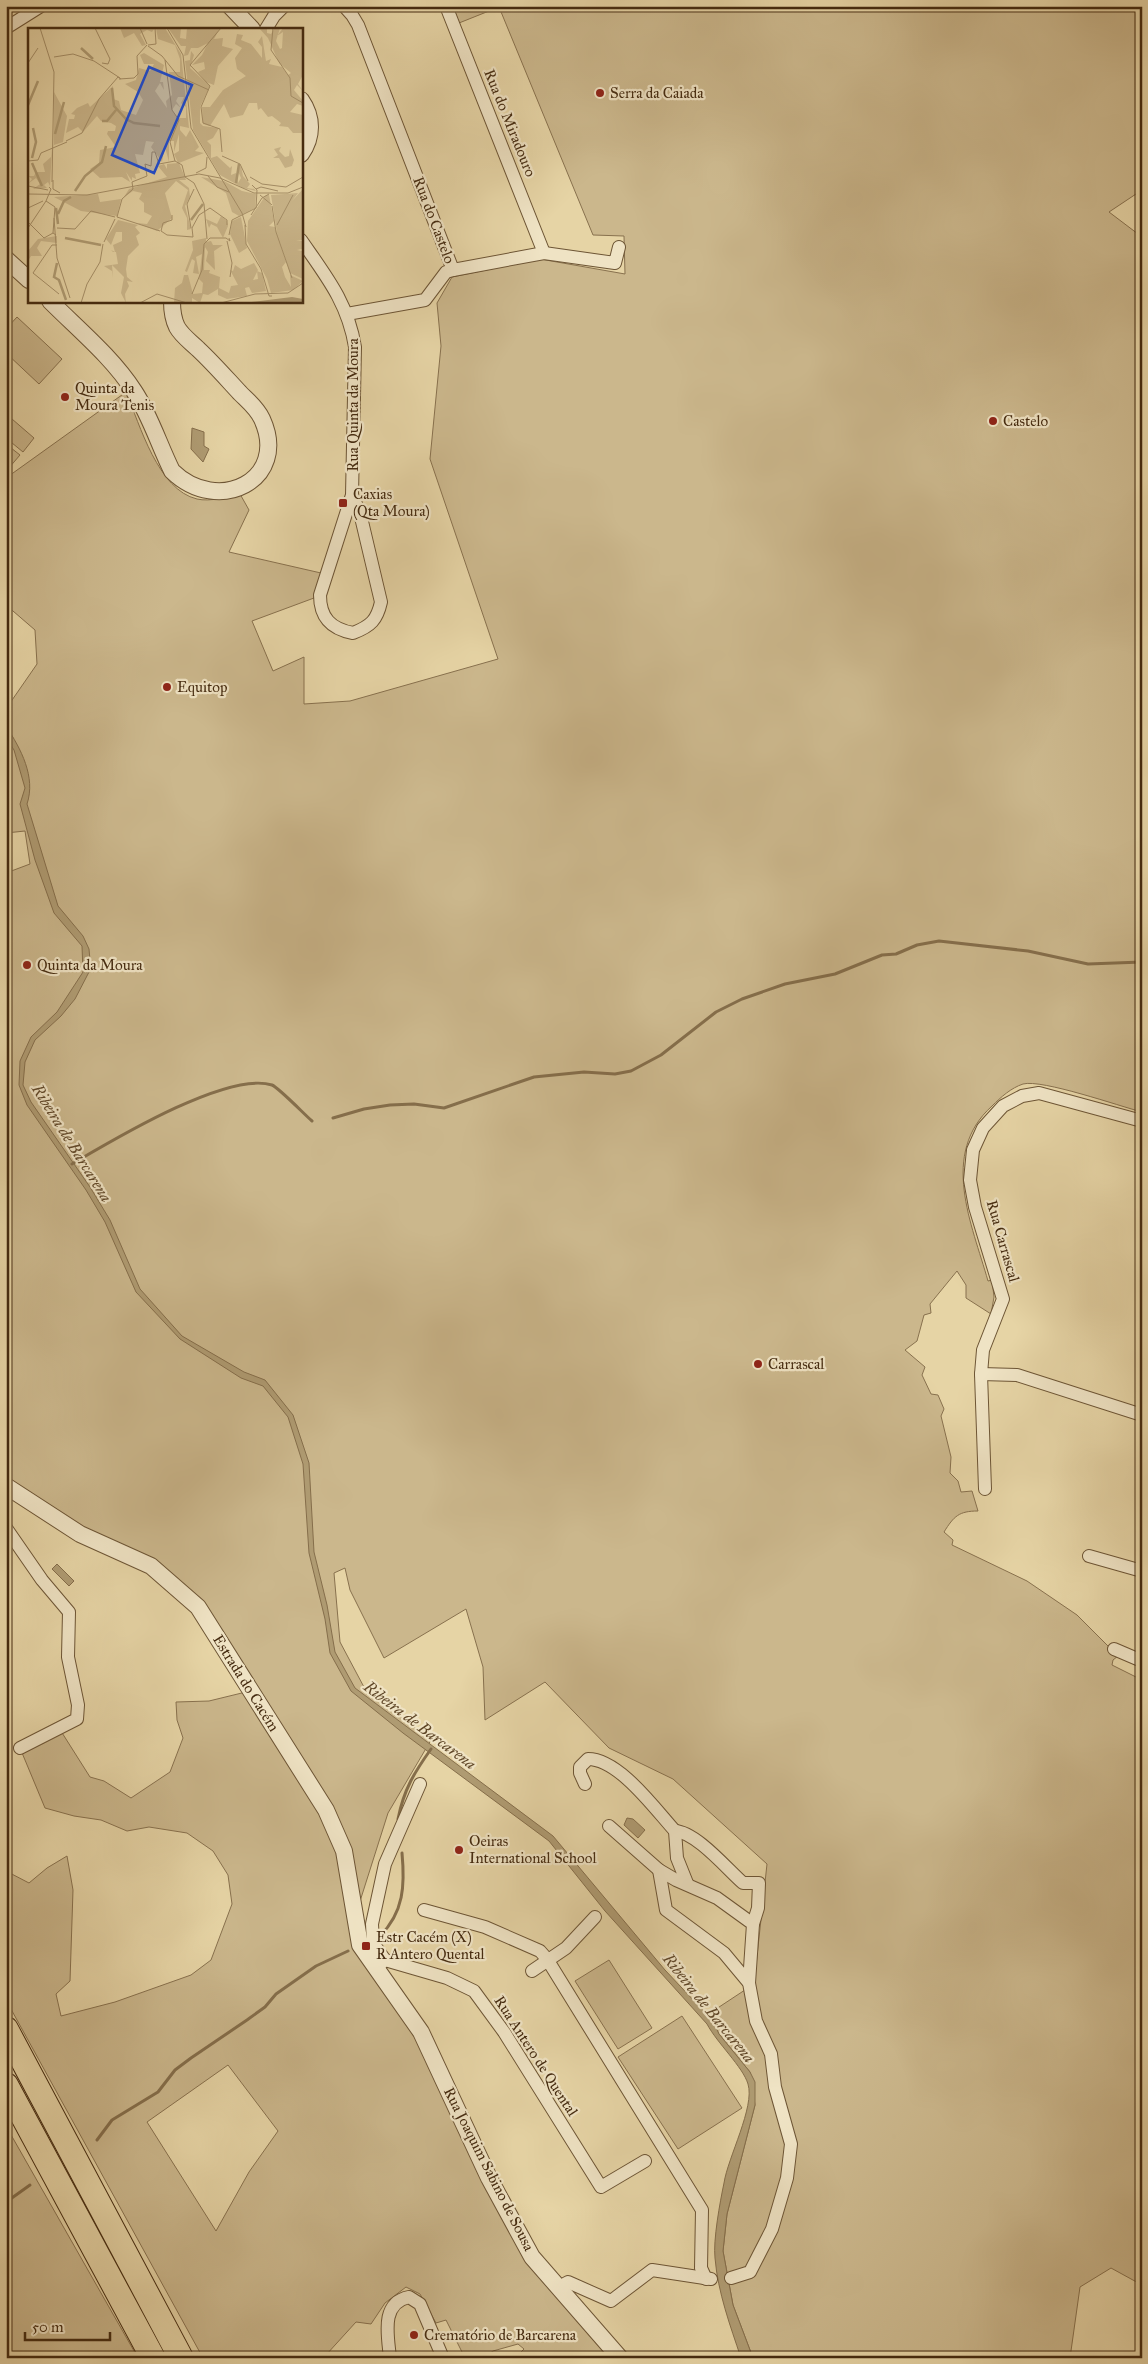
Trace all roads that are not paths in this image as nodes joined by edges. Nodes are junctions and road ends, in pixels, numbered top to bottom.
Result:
1 (41, 6) edge
2 (230, 6) edge
3 (284, 6) edge
4 (344, 6) edge
5 (446, 6) edge
6 (6, 28) edge
7 (251, 28) edge
8 (267, 28) edge
9 (302, 102) edge
10 (302, 153) edge
11 (302, 241) edge
12 (619, 247) dead end
13 (544, 253) junction
14 (6, 259) edge
15 (453, 270) junction
16 (28, 279) edge
17 (51, 302) edge
18 (172, 302) edge
19 (347, 314) junction
20 (352, 495) junction
21 (1142, 1121) edge
22 (981, 1374) junction
23 (1142, 1415) edge
24 (6, 1486) edge
25 (985, 1489) dead end
26 (6, 1528) edge
27 (1089, 1556) dead end
28 (1142, 1571) edge
29 (1114, 1650) dead end
30 (1142, 1661) edge
31 (20, 1748) dead end
32 (420, 1784) dead end
33 (585, 1784) dead end
34 (609, 1826) dead end
35 (675, 1831) junction
36 (659, 1870) junction
37 (686, 1883) junction
38 (424, 1910) dead end
39 (595, 1917) dead end
40 (754, 1924) junction
41 (547, 1959) junction
42 (380, 1965) junction
43 (532, 1971) dead end
44 (749, 1983) junction
45 (6, 2029) edge
46 (6, 2085) edge
47 (645, 2161) dead end
48 (731, 2278) dead end
49 (559, 2287) junction
50 (153, 2358) edge
51 (182, 2358) edge
52 (390, 2358) edge
53 (443, 2358) edge
54 (620, 2358) edge

1 - 6 street
2 - 7 street
3 - 8 street
4 - 15 street, Rua do Castelo
5 - 13 street, Rua do Miradouro
9 - 10 street
11 - 19 street, Rua Quinta da Moura
12 - 13 street, Rua do Castelo
13 - 15 street, Rua do Castelo
14 - 16 street
15 - 19 street
17 - 18 street
19 - 20 street, Rua Quinta da Moura
20 - 20 street, Rua Quinta da Moura
21 - 22 street, Rua Carrascal
22 - 23 street
22 - 25 street, Rua Carrascal
24 - 42 street, Estrada do Cacém
26 - 31 street
27 - 28 street
29 - 30 street
32 - 42 street
33 - 35 street
34 - 36 street
35 - 37 street
35 - 40 street
36 - 37 street
36 - 44 street
37 - 40 street
38 - 41 street
39 - 41 street
40 - 44 street
41 - 43 street
41 - 49 street
42 - 47 street, Rua Antero de Quental
42 - 49 street, Rua Joaquim Sabino de Sousa
44 - 48 street
45 - 51 highway
46 - 50 highway
49 - 54 street, Rua Joaquim Sabino de Sousa
52 - 53 street

